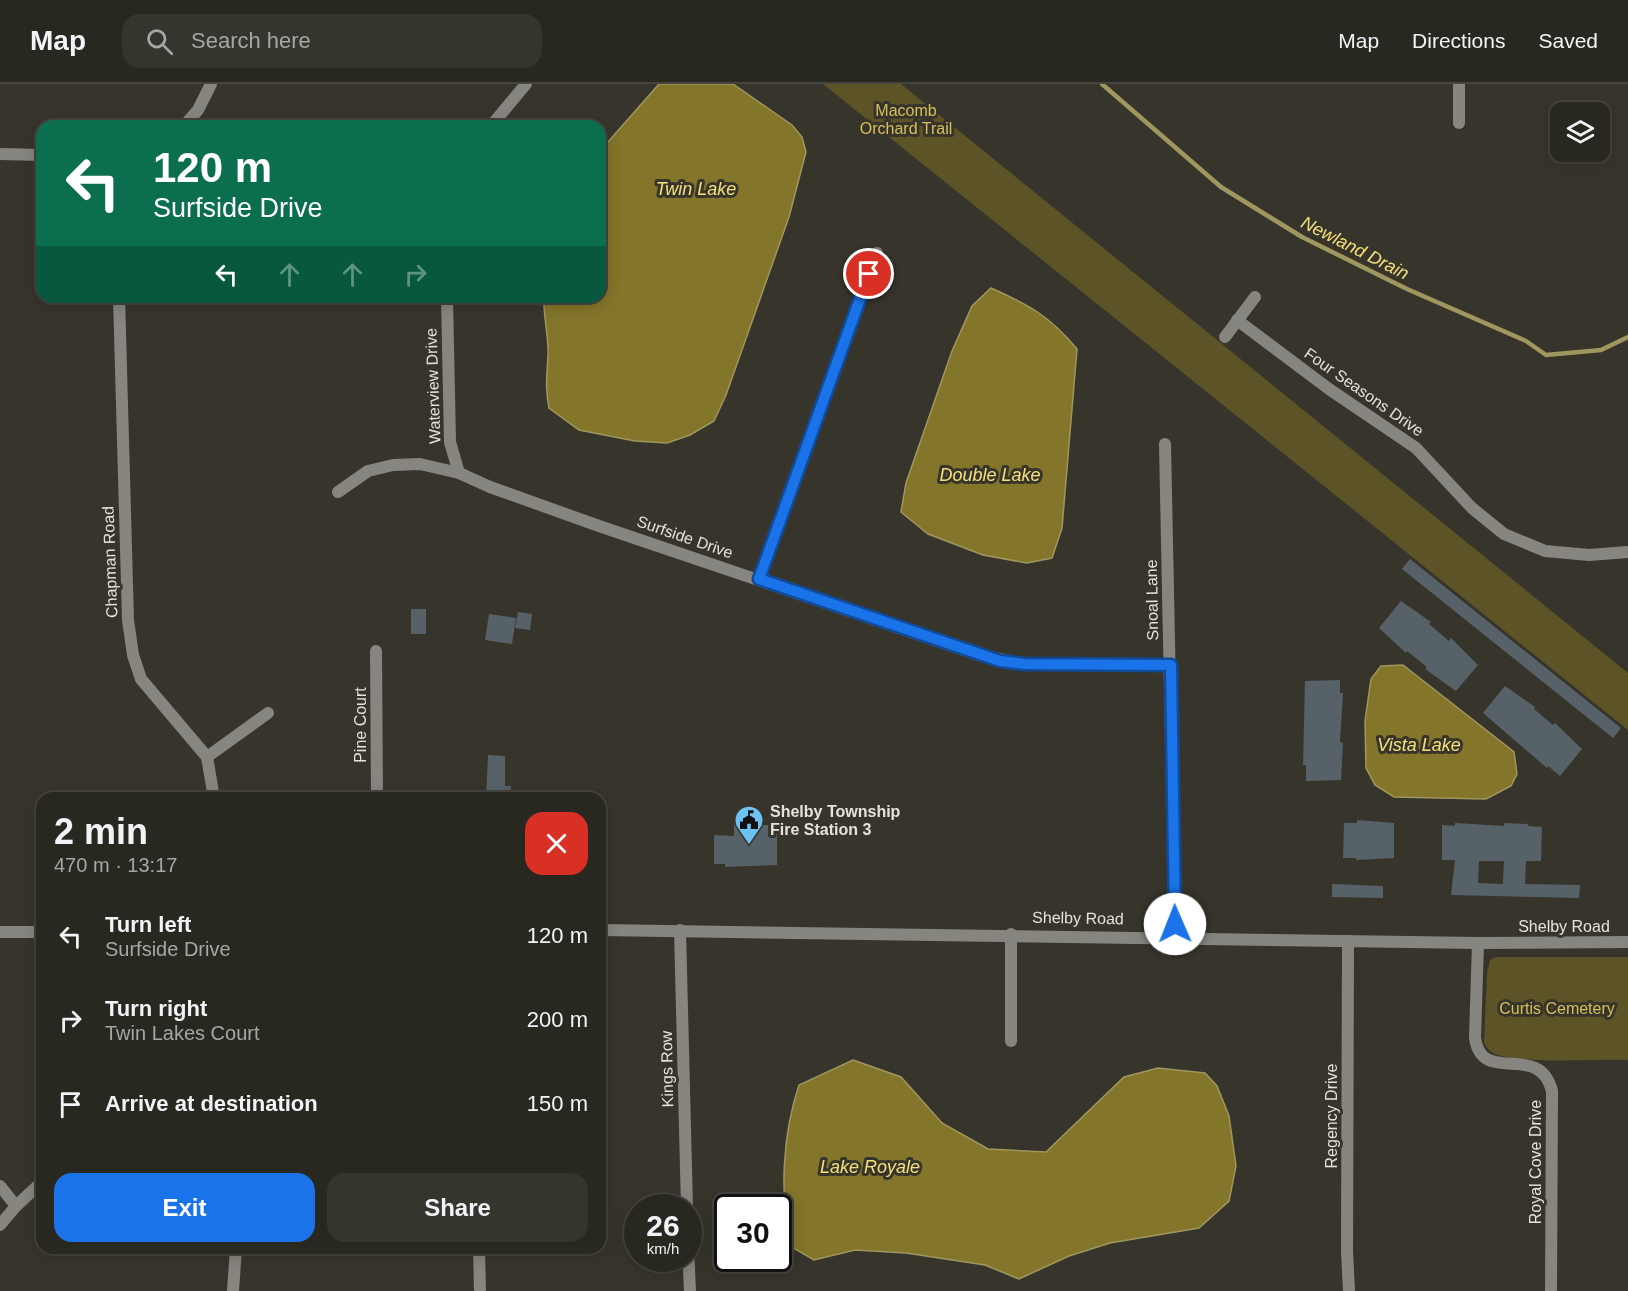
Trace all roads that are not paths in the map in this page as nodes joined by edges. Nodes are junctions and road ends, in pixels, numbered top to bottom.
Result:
1 (211, 84) edge
2 (526, 84) edge
3 (1459, 84) edge
4 (189, 120) edge
5 (496, 120) edge
6 (1459, 123) dead end
7 (0, 154) edge
8 (36, 155) edge
9 (877, 253) dead end
10 (1255, 297) dead end
11 (119, 303) edge
12 (447, 303) edge
13 (1237, 320) junction
14 (1225, 337) dead end
15 (1165, 444) dead end
16 (459, 473) junction
17 (338, 492) dead end
18 (1628, 552) edge
19 (759, 579) junction
20 (376, 651) dead end
21 (1171, 665) junction
22 (268, 713) dead end
23 (207, 757) junction
24 (214, 792) edge
25 (377, 792) edge
26 (606, 930) edge
27 (680, 930) junction
28 (0, 932) edge
29 (36, 932) edge
30 (1011, 934) junction
31 (1175, 936) junction
32 (1348, 941) junction
33 (1628, 942) edge
34 (1478, 943) junction
35 (1011, 1041) dead end
36 (0, 1186) edge
37 (36, 1188) edge
38 (687, 1194) edge
39 (16, 1206) junction
40 (0, 1225) edge
41 (236, 1254) edge
42 (479, 1254) edge
43 (689, 1272) edge
44 (234, 1291) edge
45 (480, 1291) edge
46 (690, 1291) edge
47 (1349, 1291) edge
48 (1551, 1291) edge

1 - 4 street
2 - 5 street
3 - 6 street
7 - 8 street
9 - 19 street
10 - 13 street
11 - 23 street, Chapman Road
12 - 16 street, Waterview Drive
13 - 14 street
13 - 18 street, Four Seasons Drive
15 - 21 street, Snoal Lane
16 - 17 street, Surfside Drive
16 - 19 street, Surfside Drive
19 - 21 street, Surfside Drive
20 - 25 street, Pine Court
21 - 31 street, Snoal Lane
22 - 23 street
23 - 24 street, Chapman Road
26 - 27 street, Shelby Road
27 - 30 street, Shelby Road
27 - 38 street, Kings Row
28 - 29 street
30 - 31 street, Shelby Road
30 - 35 street
31 - 32 street, Shelby Road
32 - 34 street, Shelby Road
32 - 47 street, Regency Drive
33 - 34 street, Shelby Road
34 - 48 street, Royal Cove Drive
36 - 39 street
37 - 39 street
39 - 40 street
41 - 44 street
42 - 45 street
43 - 46 street

